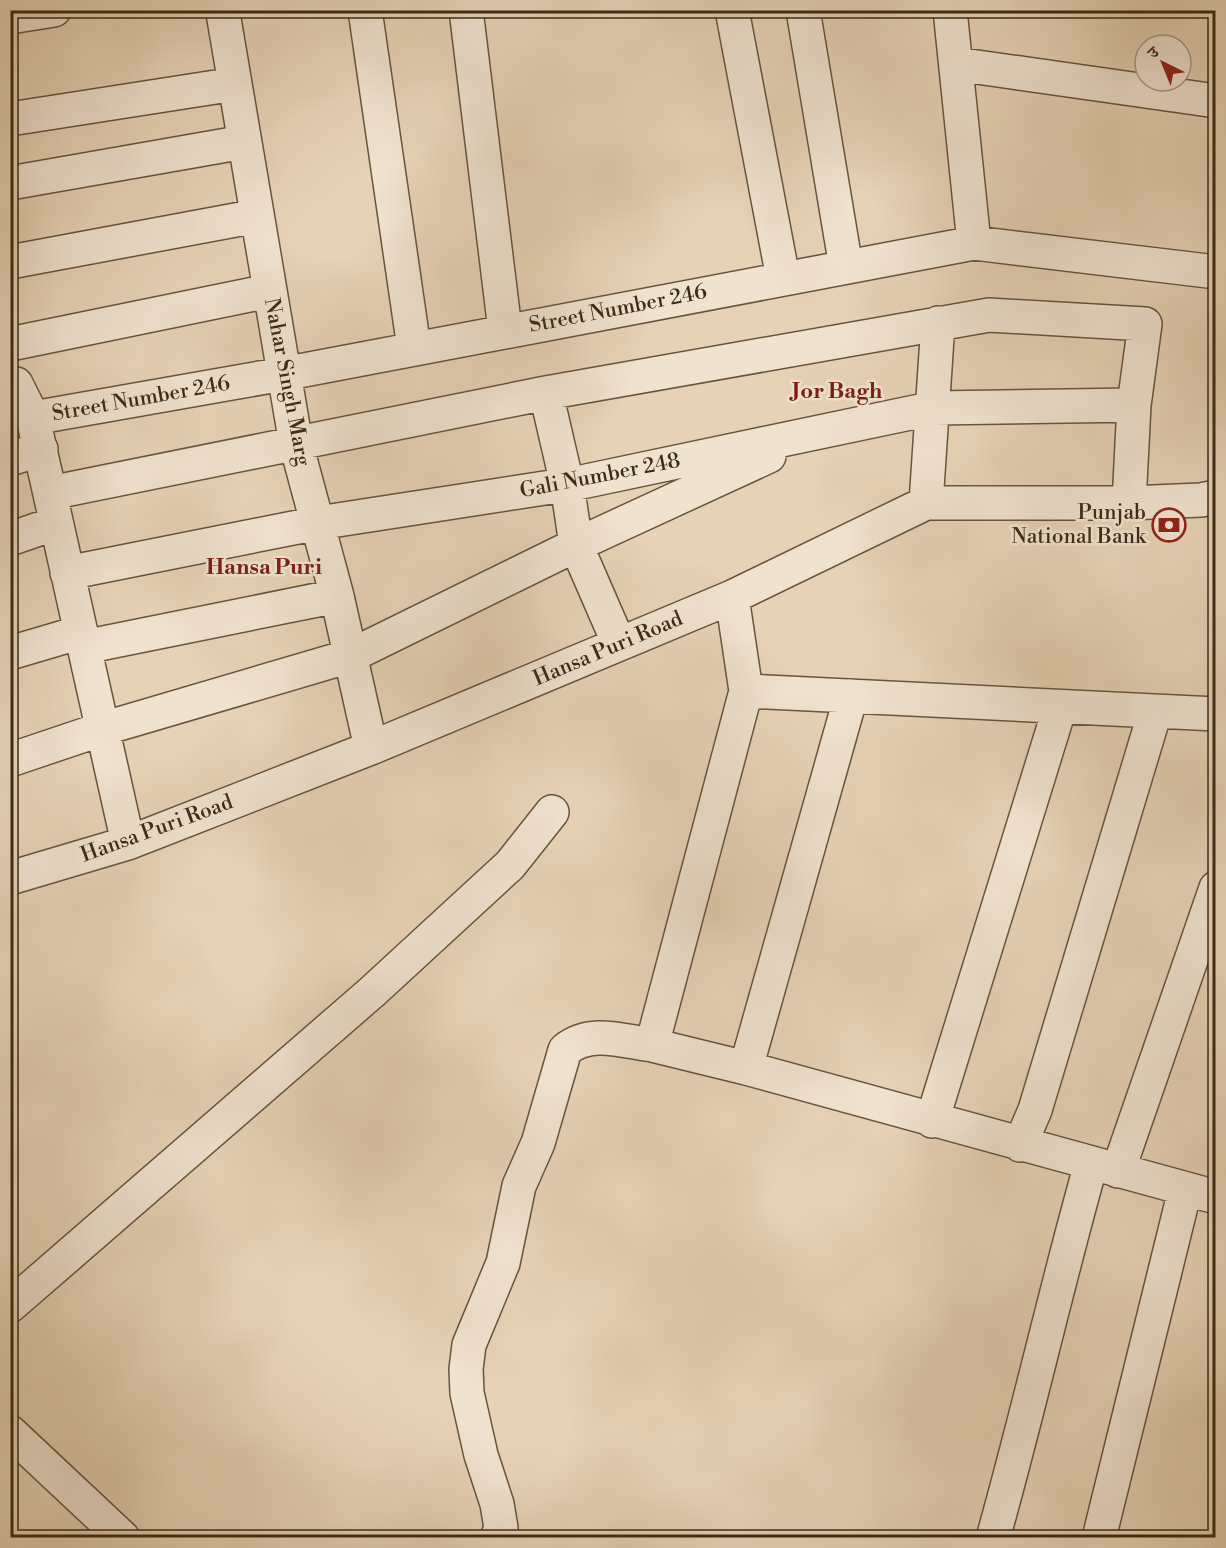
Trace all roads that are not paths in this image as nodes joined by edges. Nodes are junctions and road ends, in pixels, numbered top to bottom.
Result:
1 (54, 10) edge
2 (365, 10) edge
3 (466, 10) edge
4 (732, 10) edge
5 (803, 10) edge
6 (950, 10) edge
7 (227, 11) edge
8 (10, 17) edge
9 (956, 64) junction
10 (235, 84) junction
11 (1215, 101) edge
12 (10, 119) edge
13 (244, 142) junction
14 (10, 183) edge
15 (257, 216) junction
16 (974, 243) junction
17 (10, 262) edge
18 (846, 267) junction
19 (1215, 272) edge
20 (783, 278) junction
21 (269, 291) junction
22 (938, 323) junction
23 (505, 330) junction
24 (10, 344) edge
25 (414, 348) junction
26 (283, 374) junction
27 (12, 376) edge
28 (546, 393) junction
29 (1134, 405) junction
30 (934, 408) junction
31 (33, 418) junction
32 (823, 432) junction
33 (296, 444) junction
34 (26, 454) edge
35 (567, 484) junction
36 (1215, 497) edge
37 (926, 503) junction
38 (1129, 503) junction
39 (53, 508) junction
40 (318, 523) junction
41 (10, 539) edge
42 (576, 545) junction
43 (68, 573) junction
44 (337, 596) junction
45 (732, 597) junction
46 (82, 639) junction
47 (619, 644) junction
48 (10, 653) edge
49 (351, 656) junction
50 (746, 691) junction
51 (851, 696) junction
52 (1060, 707) junction
53 (1155, 712) junction
54 (1215, 714) edge
55 (102, 729) junction
56 (370, 748) junction
57 (10, 760) edge
58 (552, 812) dead end
59 (128, 843) junction
60 (10, 878) edge
61 (1215, 888) edge
62 (652, 1045) junction
63 (746, 1068) junction
64 (932, 1121) junction
65 (1020, 1145) junction
66 (1104, 1168) junction
67 (1206, 1190) edge
68 (10, 1306) edge
69 (10, 1432) edge
70 (123, 1538) edge
71 (497, 1538) edge
72 (993, 1538) edge
73 (1099, 1538) edge

1 - 8 street
2 - 25 street
3 - 23 street
4 - 20 street
5 - 18 street
6 - 9 street
7 - 10 street, Nahar Singh Marg
9 - 11 street
9 - 16 street
10 - 12 street
10 - 13 street, Nahar Singh Marg
13 - 14 street
13 - 15 street, Nahar Singh Marg
15 - 17 street
15 - 21 street, Nahar Singh Marg
16 - 18 street, Street Number 246
16 - 19 street, Street Number 246
18 - 20 street, Street Number 246
20 - 23 street, Street Number 246
21 - 24 street
21 - 26 street, Nahar Singh Marg
22 - 28 street
22 - 29 street
22 - 30 street
23 - 25 street, Street Number 246
25 - 26 street, Street Number 246
26 - 31 street, Street Number 246
26 - 33 street, Nahar Singh Marg
27 - 31 street
28 - 33 street
28 - 35 street
29 - 30 street, Gali Number 248
29 - 38 street
30 - 32 street, Gali Number 248
30 - 37 street
31 - 34 street
32 - 35 street, Gali Number 248
32 - 42 street
33 - 39 street
33 - 40 street, Nahar Singh Marg
34 - 39 street
35 - 40 street, Gali Number 248
35 - 42 street
36 - 38 street, Hansa Puri Road
37 - 38 street, Hansa Puri Road
37 - 45 street, Hansa Puri Road
39 - 41 street
39 - 43 street
40 - 43 street, Gali Number 248
40 - 44 street, Nahar Singh Marg
42 - 47 street
42 - 49 street
43 - 46 street
44 - 46 street
44 - 49 street, Nahar Singh Marg
45 - 47 street, Hansa Puri Road
45 - 50 street
46 - 48 street
46 - 55 street
47 - 56 street, Hansa Puri Road
49 - 55 street
49 - 56 street, Nahar Singh Marg
50 - 51 street
50 - 62 street
51 - 52 street
51 - 63 street
52 - 53 street
52 - 64 street
53 - 54 street
53 - 65 street
55 - 57 street
55 - 59 street
56 - 59 street, Hansa Puri Road
58 - 68 street
59 - 60 street, Hansa Puri Road
61 - 66 street
62 - 63 street
62 - 71 street
63 - 64 street
64 - 65 street
65 - 66 street
66 - 67 street
66 - 72 street
67 - 73 street
69 - 70 street

